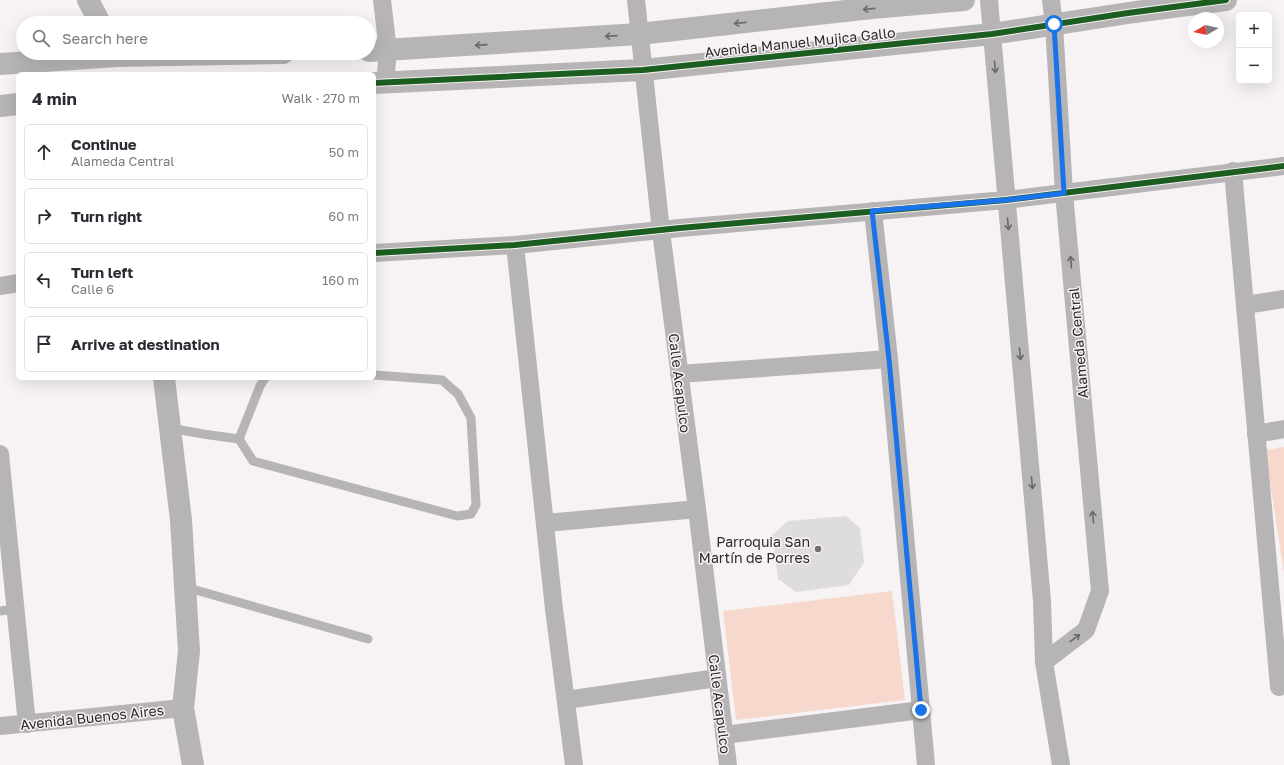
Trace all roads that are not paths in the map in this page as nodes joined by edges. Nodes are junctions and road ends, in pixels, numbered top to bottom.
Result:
1 (88, 0) edge
2 (382, 0) edge
3 (636, 0) edge
4 (964, 0) edge
5 (989, 0) edge
6 (1051, 0) edge
7 (1226, 0) edge
8 (96, 16) edge
9 (1054, 24) junction
10 (639, 34) junction
11 (992, 34) junction
12 (378, 51) edge
13 (140, 60) edge
14 (119, 61) edge
15 (0, 64) edge
16 (643, 70) junction
17 (379, 83) edge
18 (16, 104) edge
19 (0, 106) edge
20 (1284, 166) edge
21 (1233, 171) junction
22 (1064, 193) junction
23 (1006, 200) junction
24 (872, 211) junction
25 (661, 230) junction
26 (515, 245) junction
27 (376, 253) edge
28 (16, 283) edge
29 (0, 286) edge
30 (1284, 299) edge
31 (1245, 305) junction
32 (889, 359) junction
33 (679, 374) junction
34 (376, 375) edge
35 (164, 380) edge
36 (264, 380) edge
37 (170, 428) junction
38 (1284, 429) edge
39 (1256, 434) junction
40 (239, 439) junction
41 (0, 454) edge
42 (697, 509) junction
43 (546, 523) junction
44 (185, 587) junction
45 (1278, 607) edge
46 (8, 610) edge
47 (368, 639) dead end
48 (1044, 662) junction
49 (717, 678) junction
50 (1279, 687) dead end
51 (566, 700) junction
52 (183, 708) junction
53 (921, 710) junction
54 (27, 724) junction
55 (0, 726) edge
56 (724, 735) junction
57 (193, 765) edge
58 (574, 765) edge
59 (728, 765) edge
60 (926, 765) edge
61 (1061, 765) edge

1 - 8 street
2 - 12 street
3 - 10 street, Calle Acapulco
4 -> 10 street, Avenida Manuel Mujica Gallo
5 - 11 street
6 - 9 street, Alameda Central
7 - 9 street, Avenida Manuel Mujica Gallo
9 - 11 street, Avenida Manuel Mujica Gallo
9 - 22 street, Alameda Central
10 -> 12 street, Avenida Manuel Mujica Gallo
10 - 16 street, Calle Acapulco
11 - 16 street, Avenida Manuel Mujica Gallo
11 -> 23 street
12 - 17 street
13 - 14 street
14 - 15 street
16 - 17 street, Avenida Manuel Mujica Gallo
16 - 25 street, Calle Acapulco
18 - 19 street
20 - 21 street
21 - 22 street
21 - 31 street
22 - 23 street
48 -> 22 street, Alameda Central
23 - 24 street
23 -> 48 street
24 - 25 street
24 - 32 street
25 - 26 street
25 - 33 street, Calle Acapulco
26 - 27 street
26 - 43 street
28 - 29 street
30 - 31 street
31 - 39 street
32 - 33 street
32 - 53 street
33 - 42 street, Calle Acapulco
34 - 40 lane
35 - 37 street
36 - 40 lane
37 - 40 lane
37 - 44 street
38 - 39 street
39 - 45 street
41 - 46 street
42 - 43 street
42 - 49 street, Calle Acapulco
43 - 51 street
44 - 47 lane
44 - 52 street
45 - 50 street
46 - 54 street
48 - 61 street
49 - 51 street
49 - 56 street, Calle Acapulco
51 - 58 street
52 - 54 street, Avenida Buenos Aires
52 - 57 street
53 - 56 street
53 - 60 street
54 - 55 street, Avenida Buenos Aires
56 - 59 street, Calle Acapulco

